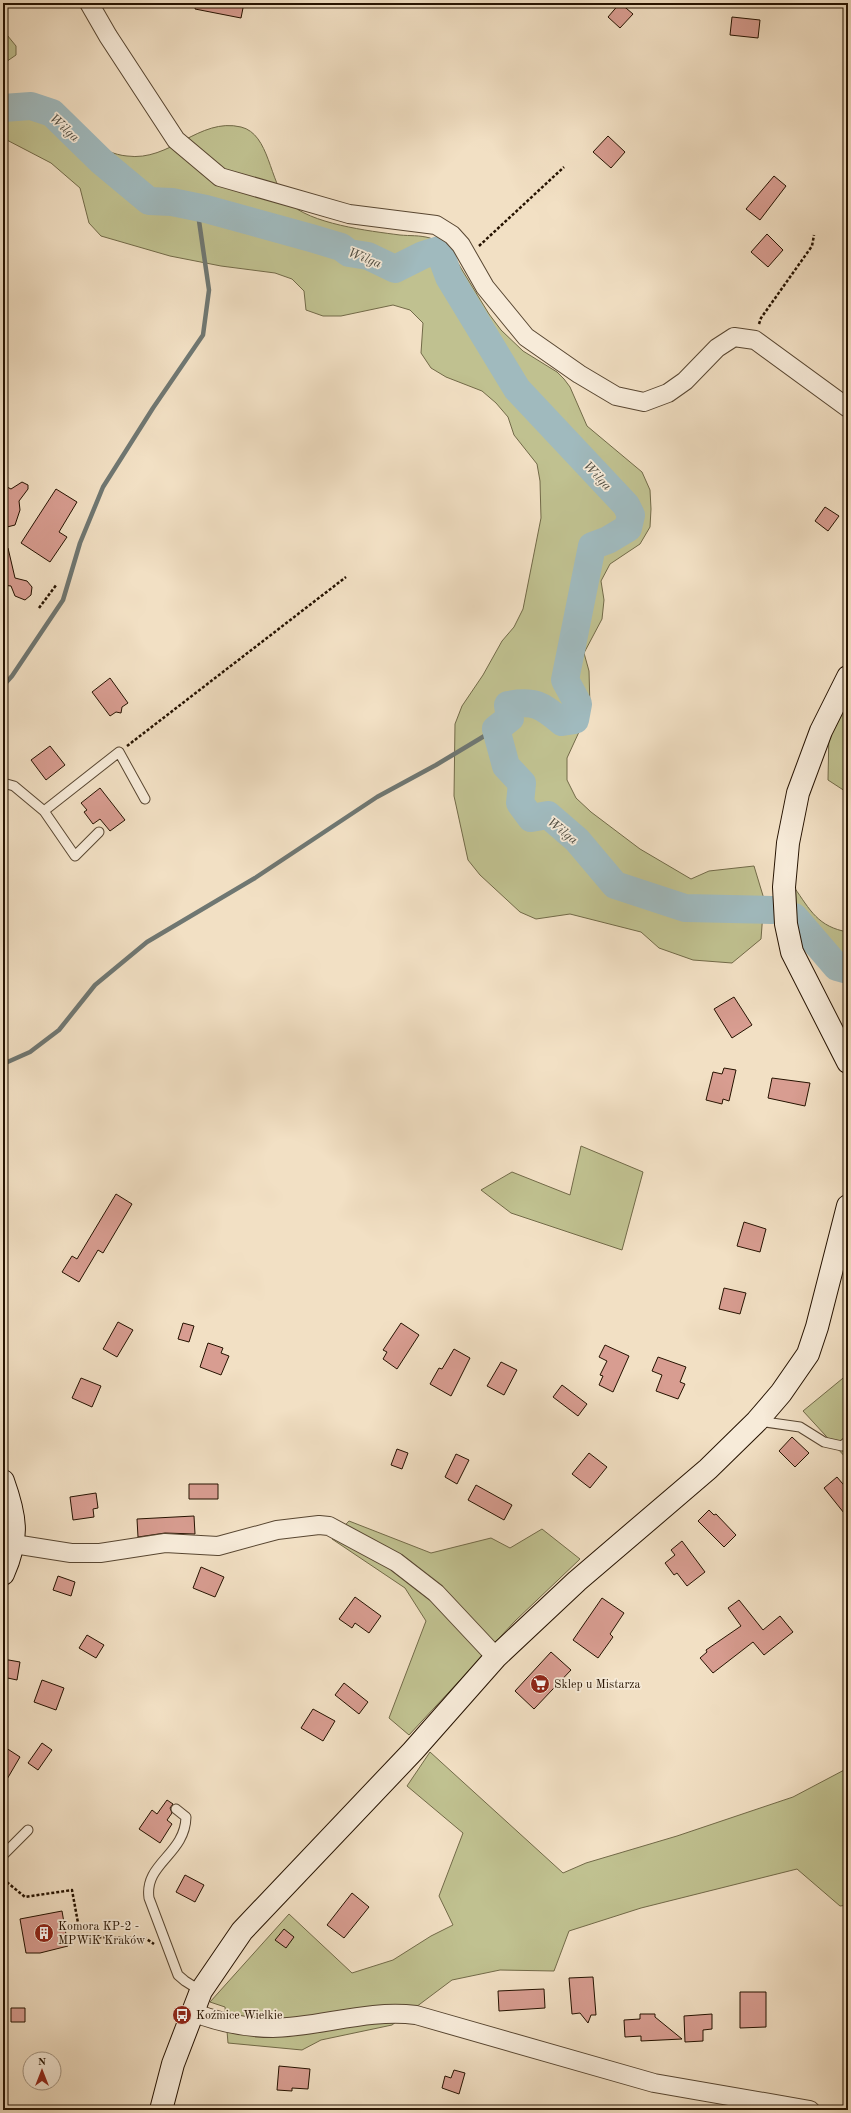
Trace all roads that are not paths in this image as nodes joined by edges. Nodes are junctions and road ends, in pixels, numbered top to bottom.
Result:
1 (89, 3) edge
2 (848, 408) edge
3 (848, 678) edge
4 (3, 783) edge
5 (145, 799) dead end
6 (44, 811) junction
7 (99, 832) dead end
8 (848, 1062) edge
9 (848, 1206) edge
10 (757, 1421) junction
11 (848, 1441) edge
12 (3, 1481) edge
13 (14, 1544) junction
14 (3, 1574) edge
15 (496, 1657) junction
16 (176, 1809) dead end
17 (28, 1830) dead end
18 (3, 1855) edge
19 (201, 1991) junction
20 (192, 2012) junction
21 (161, 2110) edge
22 (810, 2110) edge

1 - 2 street
3 - 8 street
4 - 6 lane
5 - 6 lane
6 - 7 lane
9 - 10 street
10 - 11 lane
10 - 15 street
12 - 13 street
13 - 14 street
13 - 15 street
15 - 19 street
16 - 19 lane
17 - 18 lane
19 - 20 street
20 - 21 street
20 - 22 street

